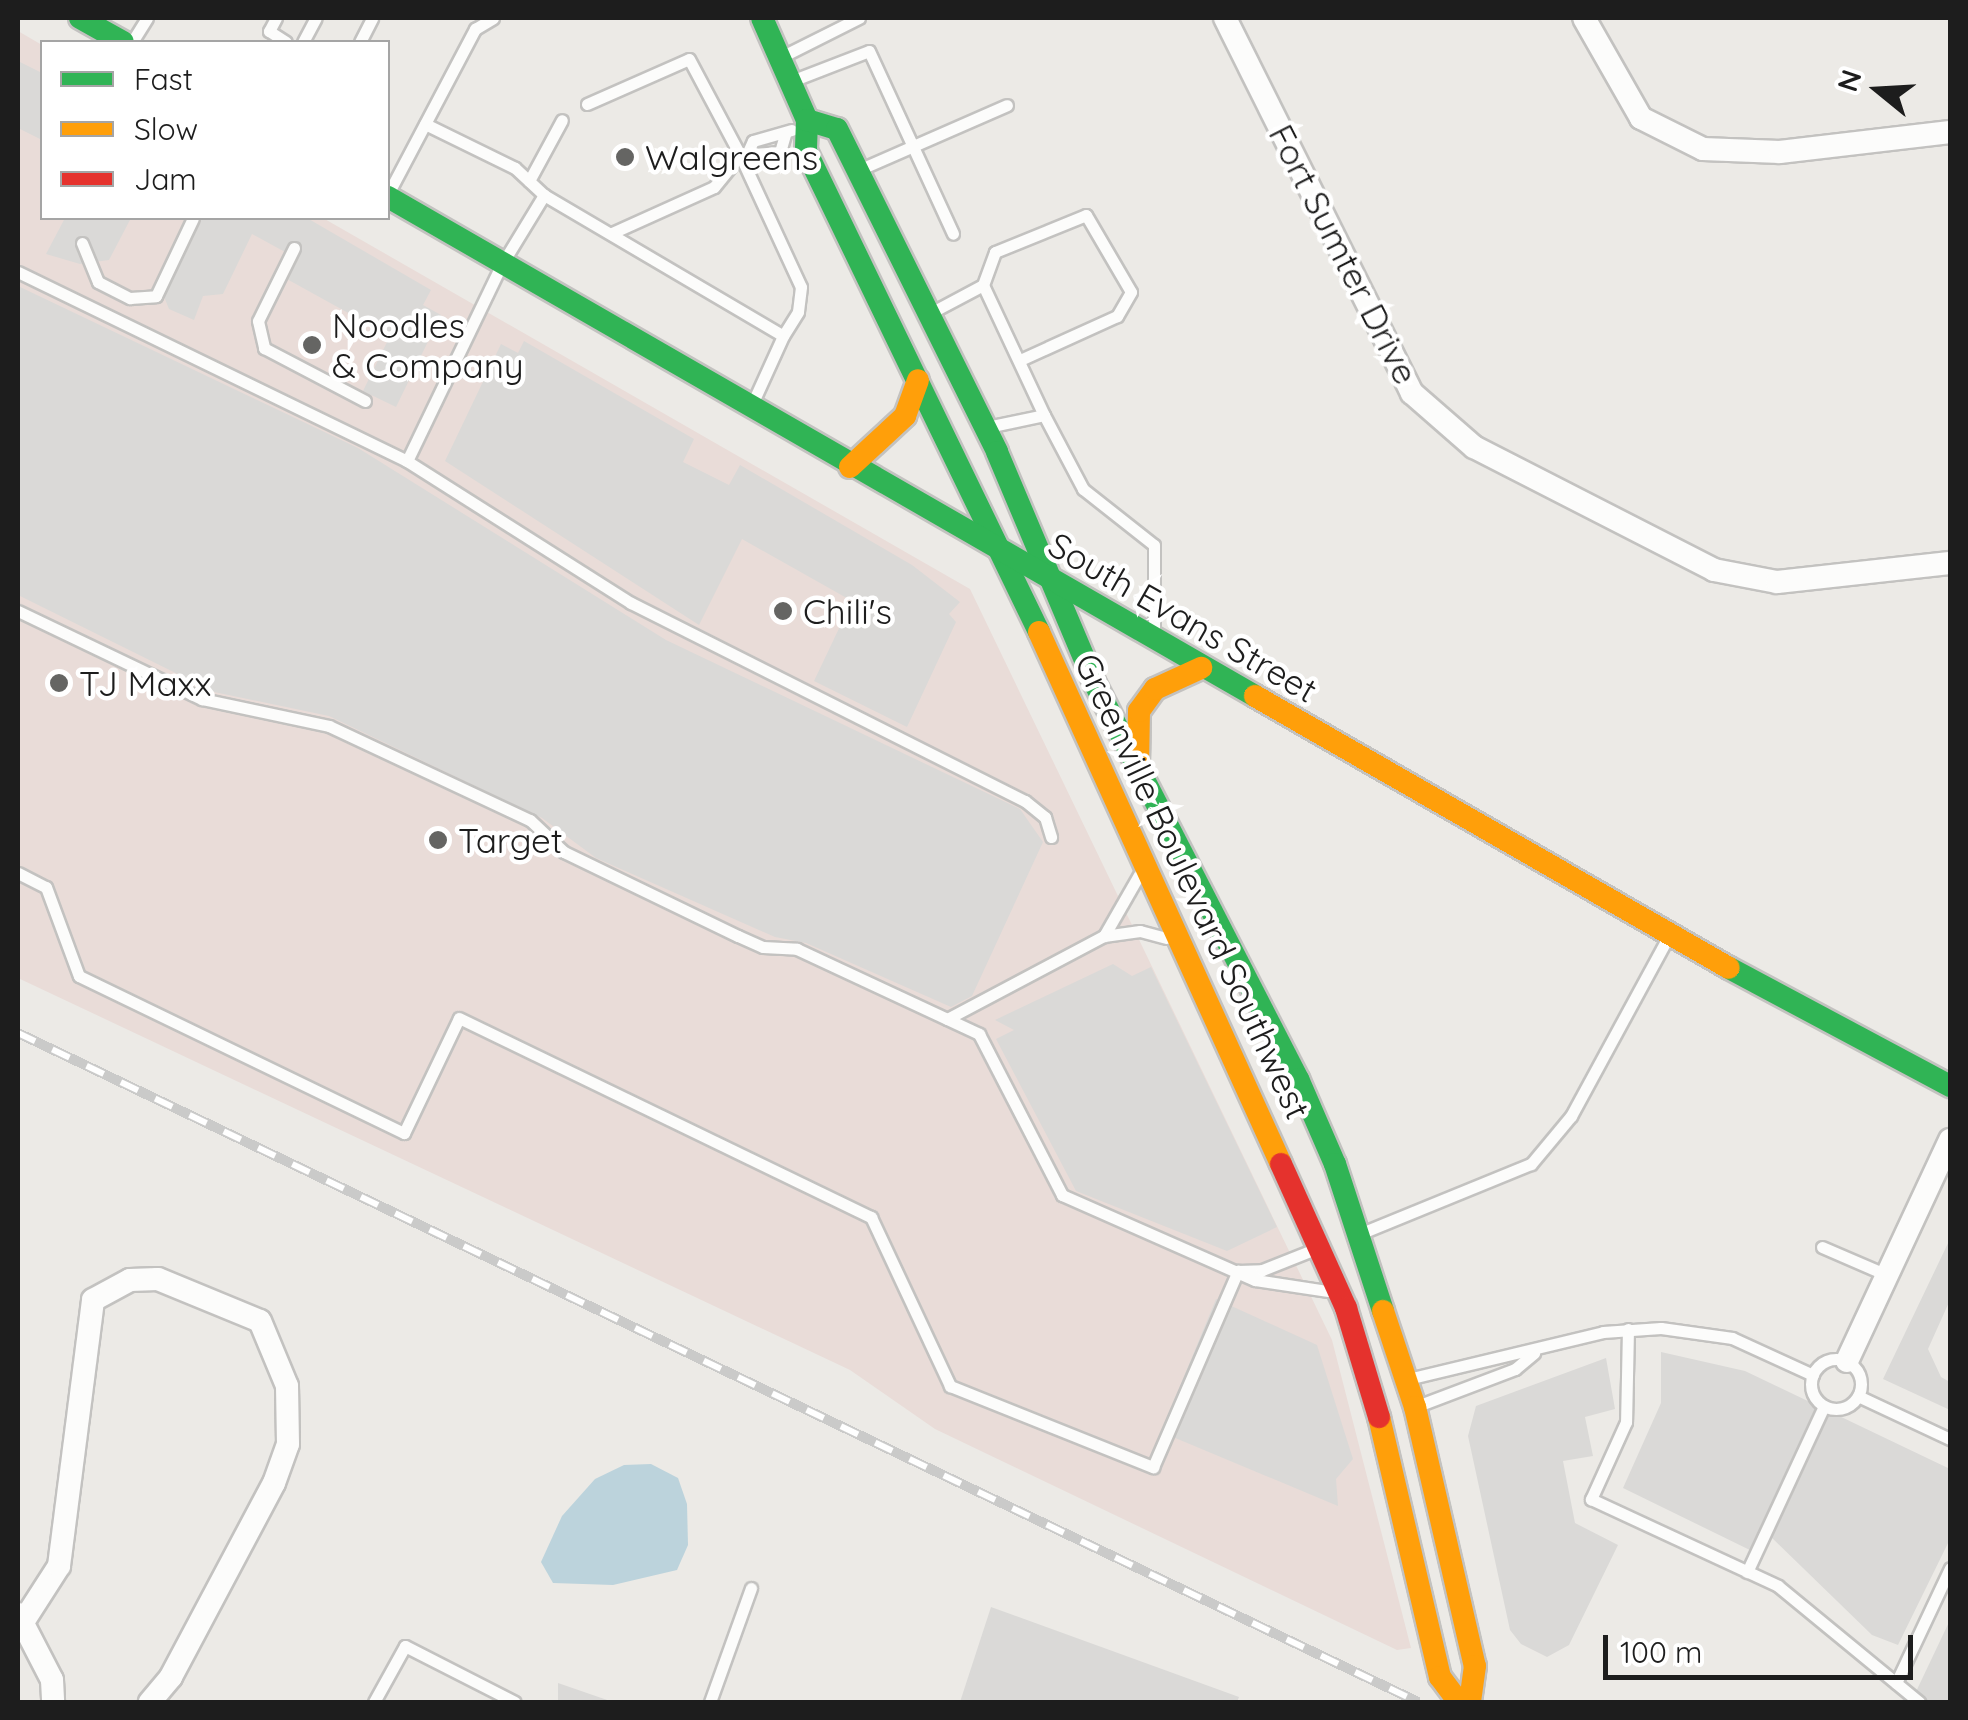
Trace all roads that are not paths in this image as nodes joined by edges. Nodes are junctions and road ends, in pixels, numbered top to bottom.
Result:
1 (80, 18) edge
2 (146, 18) edge
3 (276, 18) edge
4 (493, 18) edge
5 (762, 18) edge
6 (860, 18) edge
7 (1225, 18) edge
8 (1584, 18) edge
9 (844, 21) edge
10 (119, 40) edge
11 (133, 40) edge
12 (283, 40) edge
13 (780, 58) junction
14 (790, 82) junction
15 (588, 104) dead end
16 (1007, 105) dead end
17 (562, 120) dead end
18 (807, 120) junction
19 (425, 124) junction
20 (1950, 132) edge
21 (913, 146) junction
22 (744, 153) junction
23 (859, 170) junction
24 (529, 181) junction
25 (390, 191) edge
26 (544, 195) junction
27 (390, 196) edge
28 (192, 220) edge
29 (612, 233) junction
30 (953, 234) dead end
31 (82, 243) dead end
32 (294, 248) dead end
33 (502, 264) junction
34 (18, 272) edge
35 (983, 285) junction
36 (930, 314) junction
37 (783, 336) junction
38 (1020, 360) junction
39 (918, 380) junction
40 (365, 402) dead end
41 (750, 408) junction
42 (1044, 414) junction
43 (1019, 424) junction
44 (985, 427) junction
45 (997, 452) junction
46 (407, 461) junction
47 (850, 467) junction
48 (1003, 554) junction
49 (1950, 563) edge
50 (1051, 580) junction
51 (18, 611) edge
52 (1154, 642) junction
53 (1201, 668) junction
54 (1138, 772) junction
55 (1051, 837) dead end
56 (1145, 862) junction
57 (18, 873) edge
58 (1670, 933) junction
59 (1104, 936) junction
60 (1183, 942) junction
61 (947, 1019) junction
62 (1950, 1086) edge
63 (1267, 1126) junction
64 (1950, 1140) edge
65 (1360, 1233) junction
66 (1321, 1246) junction
67 (1822, 1248) dead end
68 (1238, 1271) junction
69 (1888, 1276) junction
70 (1341, 1296) junction
71 (1628, 1329) junction
72 (1534, 1353) junction
73 (1846, 1361) junction
74 (1404, 1368) junction
75 (1812, 1375) junction
76 (1858, 1396) junction
77 (1824, 1406) junction
78 (1415, 1407) junction
79 (1950, 1439) edge
80 (1950, 1568) edge
81 (1748, 1572) junction
82 (751, 1588) dead end
83 (20, 1618) edge
84 (1896, 1683) junction
85 (54, 1702) edge
86 (150, 1702) edge
87 (374, 1702) edge
88 (515, 1702) edge
89 (710, 1702) edge
90 (1459, 1702) edge
91 (1470, 1702) edge
92 (1919, 1702) edge

1 - 10 main road
2 - 11 lane
3 - 12 lane
4 - 19 lane
5 - 13 main road, Greenville Boulevard Southwest
6 - 9 lane
7 - 49 street, Fort Sumter Drive
8 - 20 street
9 - 13 lane
13 - 14 main road, Greenville Boulevard Southwest
14 - 18 main road, Greenville Boulevard Southwest
14 - 21 lane
15 - 22 lane
16 - 21 lane
17 - 24 lane
18 - 22 lane
18 - 23 main road, Greenville Boulevard Southwest
18 - 39 main road, Greenville Boulevard Southwest
19 - 24 lane
19 - 25 lane
21 - 23 lane
21 - 30 lane
22 - 29 lane
22 - 37 lane
23 - 36 main road, Greenville Boulevard Southwest
24 - 26 lane
26 - 29 lane
26 - 33 lane
27 - 33 main road, South Evans Street
28 - 31 lane
29 - 37 lane
32 - 40 lane
33 - 41 main road, South Evans Street
33 - 46 lane
34 - 46 lane
35 - 36 lane
35 - 38 lane
35 - 38 lane
36 - 44 main road, Greenville Boulevard Southwest
37 - 41 lane
38 - 42 lane
39 - 47 main road
39 - 48 main road, Greenville Boulevard Southwest
41 - 47 main road, South Evans Street
42 - 43 lane
42 - 52 lane
43 - 44 lane
43 - 45 lane
44 - 45 main road, Greenville Boulevard Southwest
45 - 50 main road, Greenville Boulevard Southwest
46 - 55 lane
47 - 48 main road, South Evans Street
48 - 50 main road, South Evans Street
48 - 56 main road, Greenville Boulevard Southwest
50 - 52 main road, South Evans Street
50 - 54 main road, Greenville Boulevard Southwest
51 - 61 lane
52 - 53 main road, South Evans Street
53 - 54 main road
53 - 58 main road, South Evans Street
54 - 65 main road, Greenville Boulevard Southwest
56 - 59 lane
56 - 60 main road, Greenville Boulevard Southwest
57 - 68 lane
58 - 62 main road, South Evans Street
58 - 65 lane
59 - 60 lane
59 - 61 lane
60 - 63 main road, Greenville Boulevard Southwest
61 - 68 lane
63 - 65 main road
63 - 66 main road, Greenville Boulevard Southwest
64 - 69 street
65 - 74 main road, Greenville Boulevard Southwest
66 - 68 lane
66 - 70 main road, Greenville Boulevard Southwest
66 - 74 main road
67 - 69 lane
68 - 70 lane
69 - 73 street
70 - 90 main road, Greenville Boulevard Southwest
71 - 72 lane
71 - 75 lane
71 - 81 lane
72 - 74 lane
72 - 78 lane
73 - 75 lane
73 - 76 lane
74 - 78 main road, Greenville Boulevard Southwest
75 - 77 lane
76 - 77 lane
76 - 79 lane
77 - 81 lane
78 - 91 main road, Greenville Boulevard Southwest
80 - 84 lane
81 - 84 lane
82 - 89 lane
83 - 85 street
83 - 86 street
84 - 92 lane
87 - 88 lane

